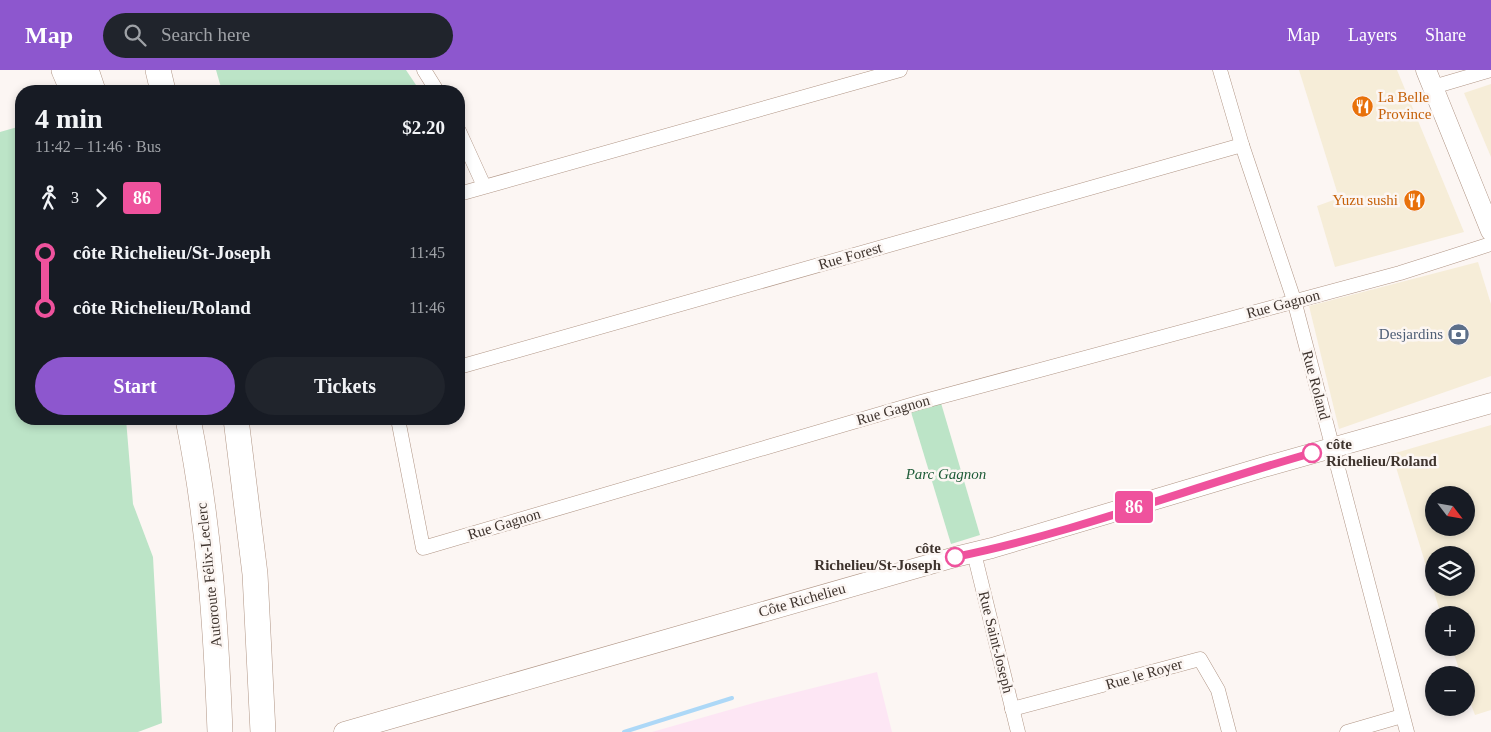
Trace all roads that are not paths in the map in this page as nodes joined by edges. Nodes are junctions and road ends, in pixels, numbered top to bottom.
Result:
1 (64, 70) edge
2 (86, 70) edge
3 (158, 70) edge
4 (424, 70) edge
5 (900, 70) edge
6 (1220, 70) edge
7 (1491, 70) edge
8 (1430, 78) edge
9 (70, 85) edge
10 (91, 85) edge
11 (162, 85) edge
12 (433, 85) edge
13 (465, 144) edge
14 (1242, 145) junction
15 (484, 186) junction
16 (465, 192) edge
17 (1491, 231) edge
18 (1491, 244) edge
19 (1294, 300) junction
20 (465, 365) edge
21 (1491, 403) edge
22 (189, 425) edge
23 (237, 425) edge
24 (399, 425) edge
25 (1332, 448) junction
26 (974, 552) junction
27 (1012, 709) junction
28 (1402, 716) junction
29 (220, 732) edge
30 (263, 732) edge
31 (344, 732) edge
32 (1018, 732) edge
33 (1229, 732) edge
34 (1347, 732) edge
35 (1407, 732) edge

1 - 9 highway
2 - 10 highway
3 - 11 highway
4 - 12 street
5 - 15 street
6 - 14 street, Rue Roland
7 - 8 street
8 - 17 street
13 - 15 street
14 - 19 street, Rue Roland
14 - 20 street, Rue Forest
15 - 16 street
18 - 19 street, Rue Gagnon
19 - 24 street, Rue Gagnon
19 - 25 street, Rue Roland
21 - 25 street, Côte Richelieu
22 - 29 highway, Autoroute Félix-Leclerc
23 - 30 highway
25 - 26 street, Côte Richelieu
25 - 28 street, Rue Roland
26 - 27 street, Rue Saint-Joseph
26 - 31 street, Côte Richelieu
27 - 32 street, Rue Saint-Joseph
27 - 33 street, Rue le Royer
28 - 34 street
28 - 35 street, Rue Roland

